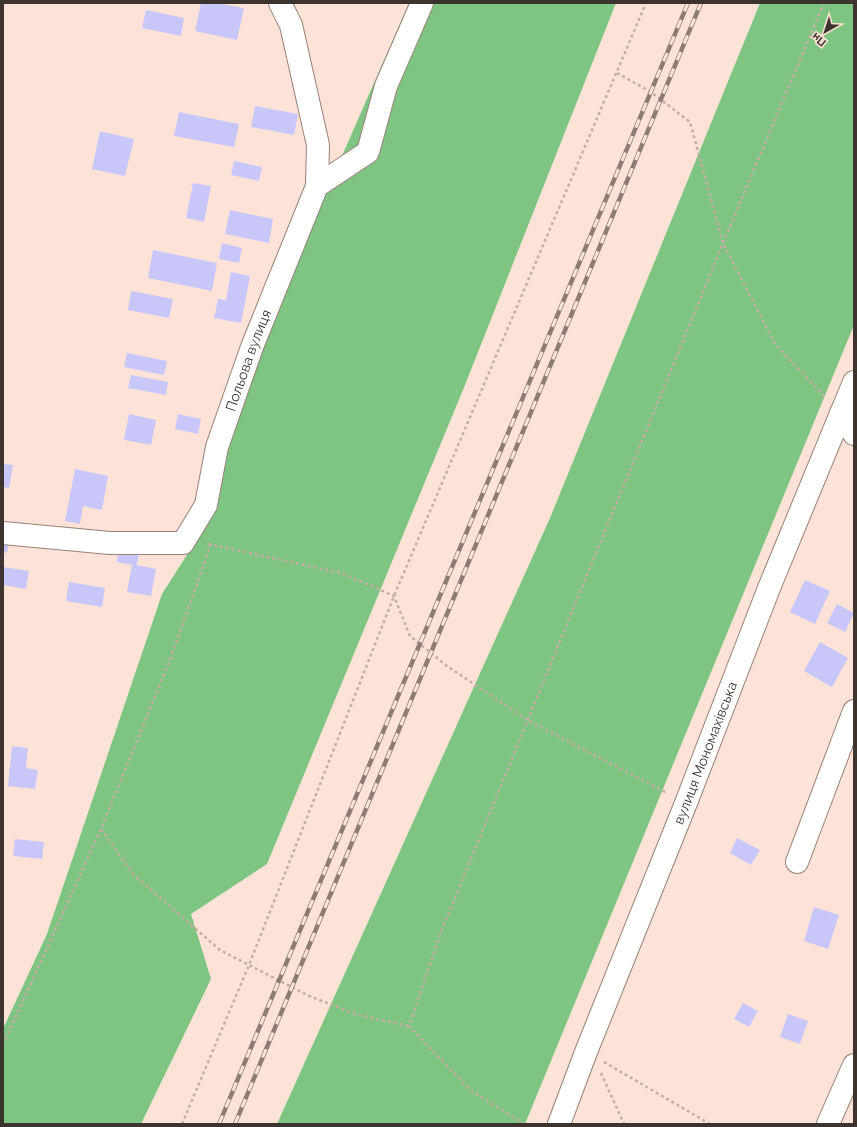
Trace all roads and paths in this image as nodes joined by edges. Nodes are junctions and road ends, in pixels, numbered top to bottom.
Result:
1 (280, 3) edge
2 (422, 3) edge
3 (646, 3) edge
4 (824, 3) edge
5 (618, 73) junction
6 (317, 186) junction
7 (723, 242) junction
8 (854, 382) edge
9 (841, 414) junction
10 (854, 434) edge
11 (3, 532) edge
12 (183, 544) junction
13 (211, 544) junction
14 (394, 596) junction
15 (854, 711) edge
16 (529, 721) junction
17 (686, 803) junction
18 (101, 829) junction
19 (797, 862) dead end
20 (250, 965) junction
21 (409, 1026) junction
22 (3, 1045) edge
23 (586, 1052) junction
24 (854, 1065) edge
25 (182, 1124) edge
26 (524, 1124) edge
27 (559, 1124) edge
28 (624, 1124) edge
29 (710, 1124) edge
30 (828, 1124) edge

1 - 6 street, Польова вулиця
2 - 6 street
3 - 5 path
4 - 7 path
5 - 7 path
5 - 14 path
6 - 12 street, Польова вулиця
7 - 9 path
7 - 16 path
8 - 9 street, вулиця Мономахівська
9 - 10 street
9 - 17 street, вулиця Мономахівська
11 - 12 street
12 - 13 path
13 - 14 path
13 - 18 path
14 - 16 path
14 - 20 path
15 - 19 street
16 - 17 path
16 - 21 path
17 - 23 street, вулиця Мономахівська
18 - 20 path
18 - 22 path
20 - 21 path
20 - 25 path
21 - 26 path
23 - 27 street, вулиця Мономахівська
23 - 28 path
23 - 29 path
24 - 30 street

